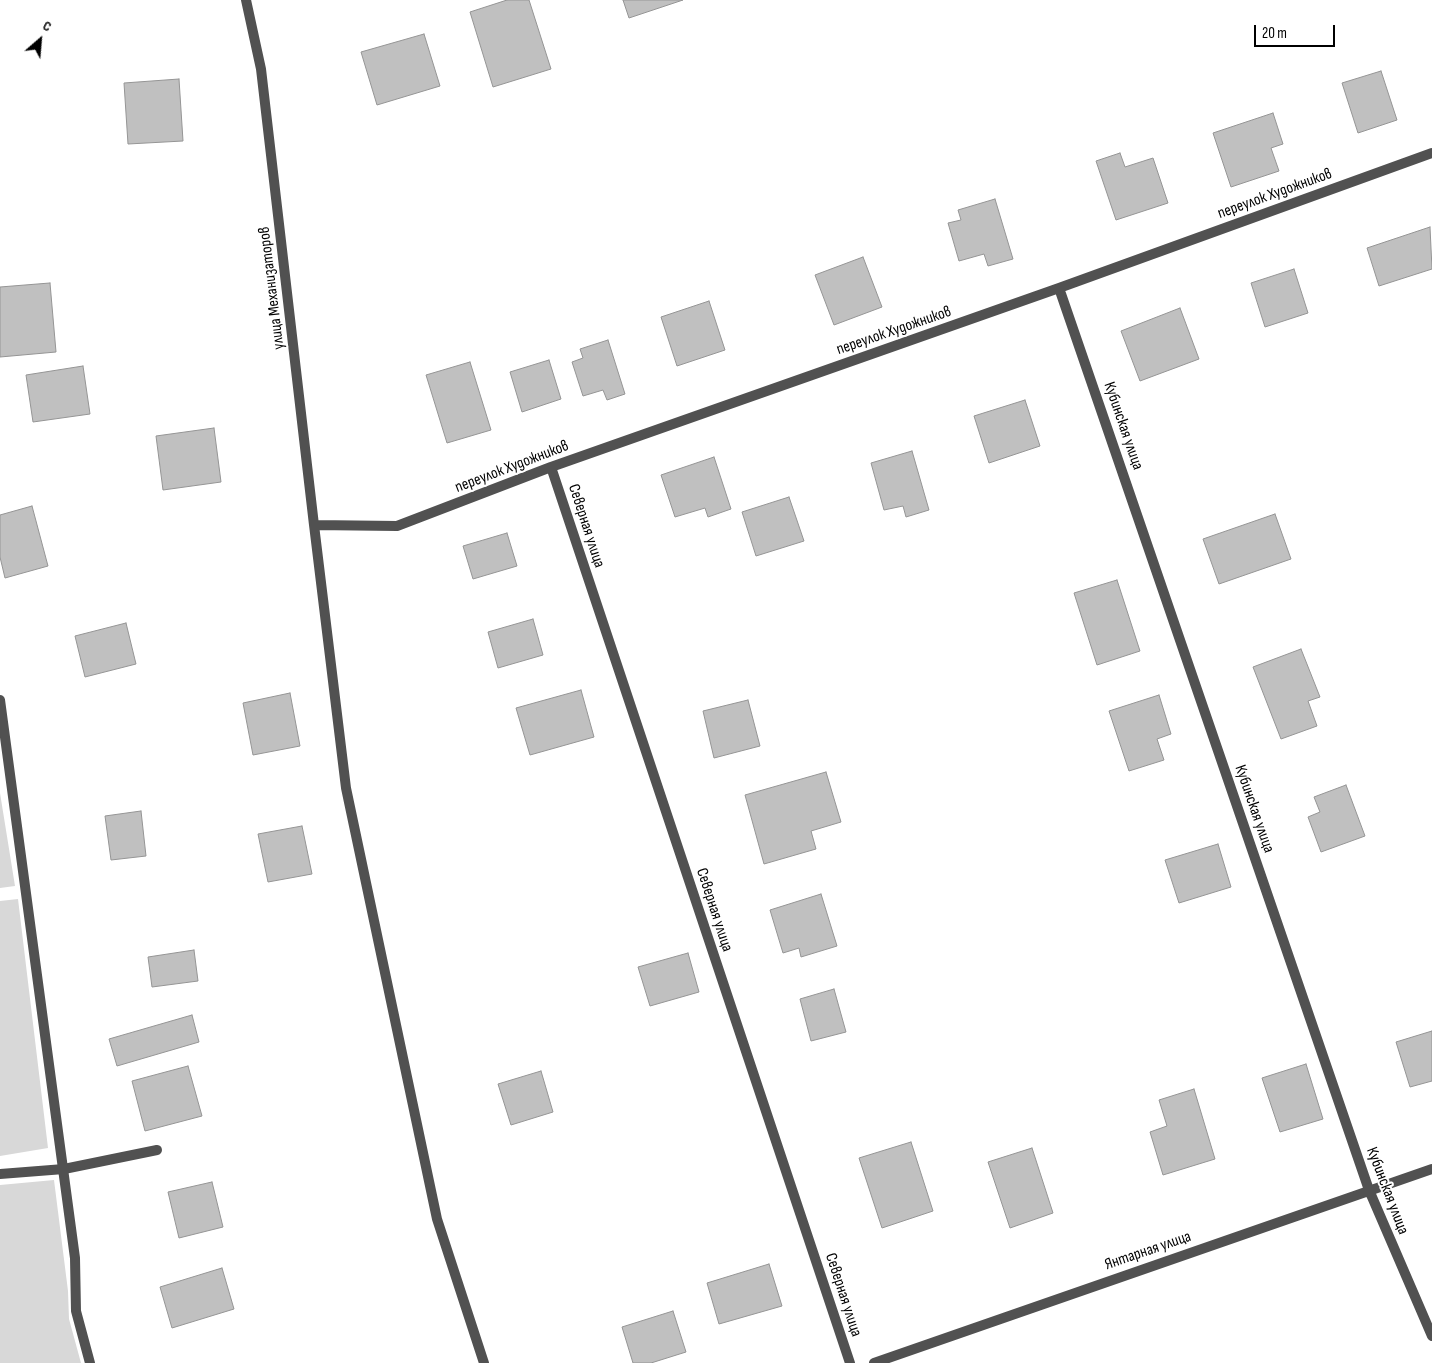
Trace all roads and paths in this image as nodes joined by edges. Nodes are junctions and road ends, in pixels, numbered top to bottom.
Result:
1 (246, 0) edge
2 (1432, 153) edge
3 (1059, 288) junction
4 (551, 467) junction
5 (314, 525) junction
6 (0, 700) edge
7 (157, 1150) dead end
8 (64, 1169) junction
9 (1432, 1169) edge
10 (0, 1174) edge
11 (1369, 1190) junction
12 (1432, 1336) edge
13 (90, 1363) edge
14 (484, 1363) edge
15 (850, 1363) edge
16 (874, 1363) edge

1 - 5 street, улица Механизаторов
2 - 3 street, переулок Художников
3 - 4 street, переулок Художников
3 - 11 street, Кубинская улица
4 - 5 street, переулок Художников
4 - 15 street, Северная улица
5 - 14 street, улица Механизаторов
6 - 8 street
7 - 8 street
8 - 10 street
8 - 13 street
9 - 11 street, Янтарная улица
11 - 12 street, Кубинская улица
11 - 16 street, Янтарная улица

